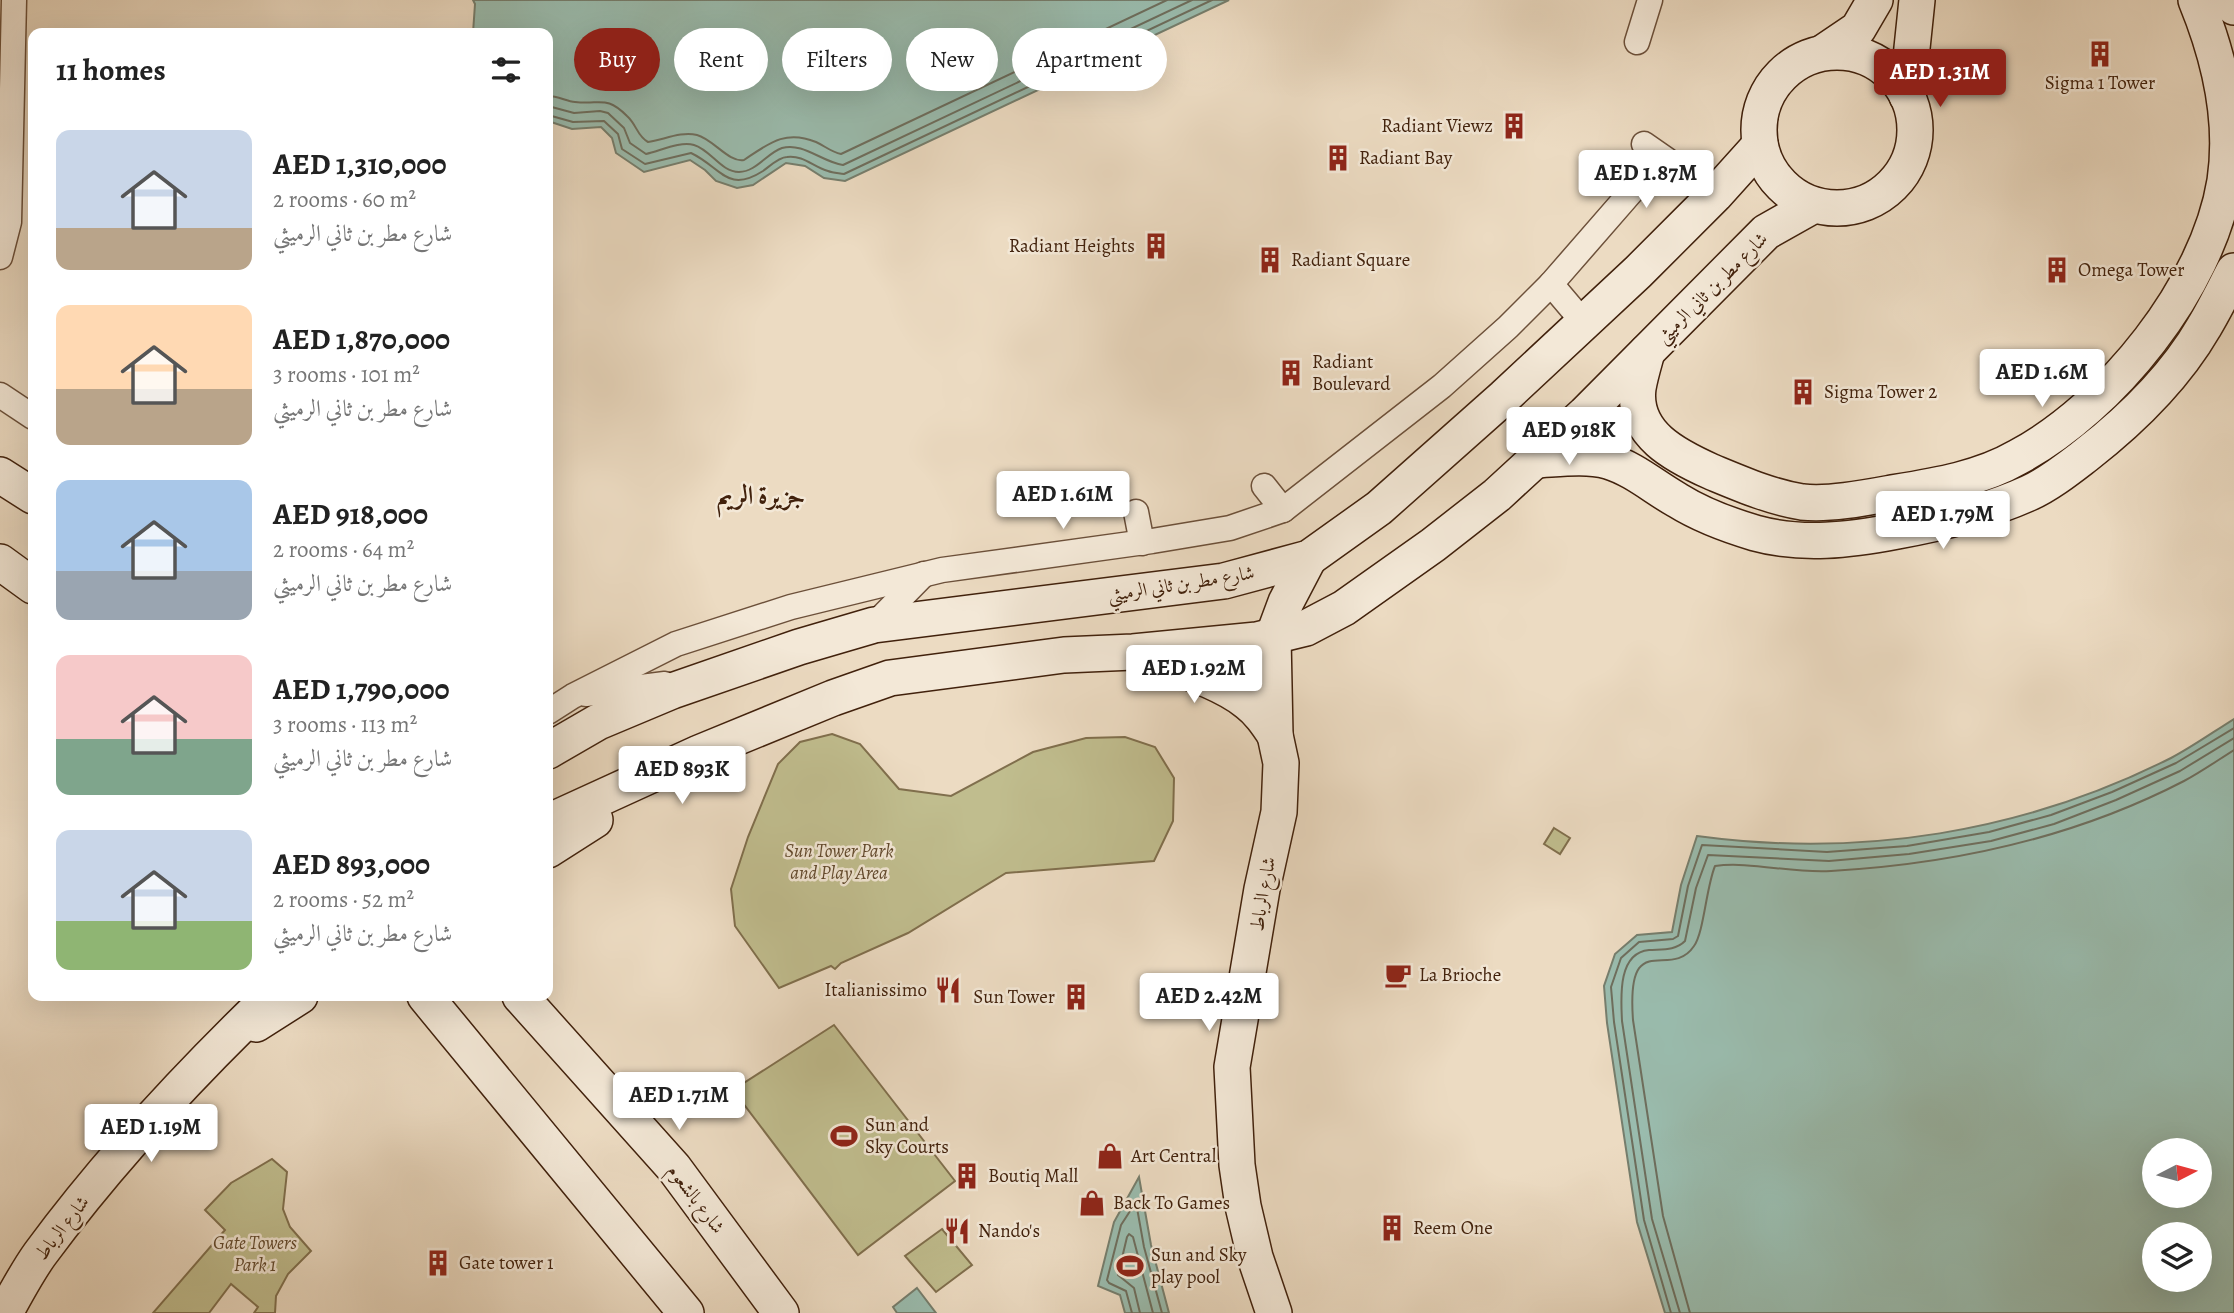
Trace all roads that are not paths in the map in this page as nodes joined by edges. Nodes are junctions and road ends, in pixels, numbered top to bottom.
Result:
1 (14, 0) edge
2 (1650, 0) edge
3 (1875, 0) edge
4 (1917, 0) edge
5 (2196, 0) edge
6 (2231, 0) edge
7 (2234, 7) edge
8 (1637, 41) dead end
9 (1824, 52) junction
10 (1907, 96) junction
11 (1760, 145) junction
12 (1642, 159) dead end
13 (1814, 205) junction
14 (0, 257) edge
15 (2234, 271) edge
16 (1551, 284) junction
17 (1584, 323) junction
18 (1647, 352) junction
19 (0, 395) edge
20 (28, 414) edge
21 (1534, 460) junction
22 (0, 474) edge
23 (1269, 483) dead end
24 (28, 493) edge
25 (1287, 507) junction
26 (1136, 512) dead end
27 (1142, 543) junction
28 (1309, 558) junction
29 (0, 562) edge
30 (924, 574) junction
31 (28, 582) edge
32 (874, 625) junction
33 (1273, 637) junction
34 (1133, 652) junction
35 (720, 674) junction
36 (573, 696) junction
37 (553, 709) edge
38 (789, 716) junction
39 (1275, 735) junction
40 (553, 748) edge
41 (553, 820) edge
42 (553, 847) edge
43 (266, 1001) edge
44 (292, 1001) edge
45 (424, 1001) edge
46 (539, 1010) edge
47 (217, 1048) junction
48 (5, 1313) edge
49 (686, 1313) edge
50 (781, 1313) edge
51 (1274, 1313) edge

1 - 14 street
2 - 8 street
3 - 9 street
4 - 10 street
5 - 18 street, شارع مطر بن ثاني الرميثي
6 - 7 street
9 - 10 street
9 - 11 street
10 - 13 street
11 - 13 street
11 - 17 street, شارع مطر بن ثاني الرميثي
12 - 16 street
13 - 18 street, شارع مطر بن ثاني الرميثي
15 - 21 street
16 - 17 street
16 - 25 street
17 - 28 street, شارع مطر بن ثاني الرميثي
18 - 21 street, شارع مطر بن ثاني الرميثي
19 - 20 street
21 - 33 street, شارع مطر بن ثاني الرميثي
22 - 24 street
23 - 25 street
25 - 27 street
26 - 27 street
27 - 30 street
28 - 32 street, شارع مطر بن ثاني الرميثي
28 - 33 street
29 - 31 street
30 - 32 street
30 - 36 street
32 - 35 street, شارع مطر بن ثاني الرميثي
33 - 34 street, شارع مطر بن ثاني الرميثي
33 - 39 street, شارع الرباط
34 - 38 street, شارع مطر بن ثاني الرميثي
34 - 39 street
35 - 36 street
35 - 40 street, شارع مطر بن ثاني الرميثي
36 - 37 street
38 - 41 street, شارع مطر بن ثاني الرميثي
38 - 42 street
39 - 51 street, شارع الرباط
43 - 47 street, شارع الرباط
44 - 47 street
45 - 49 street
46 - 50 street, شارع بالشعوم
47 - 48 street, شارع الرباط

